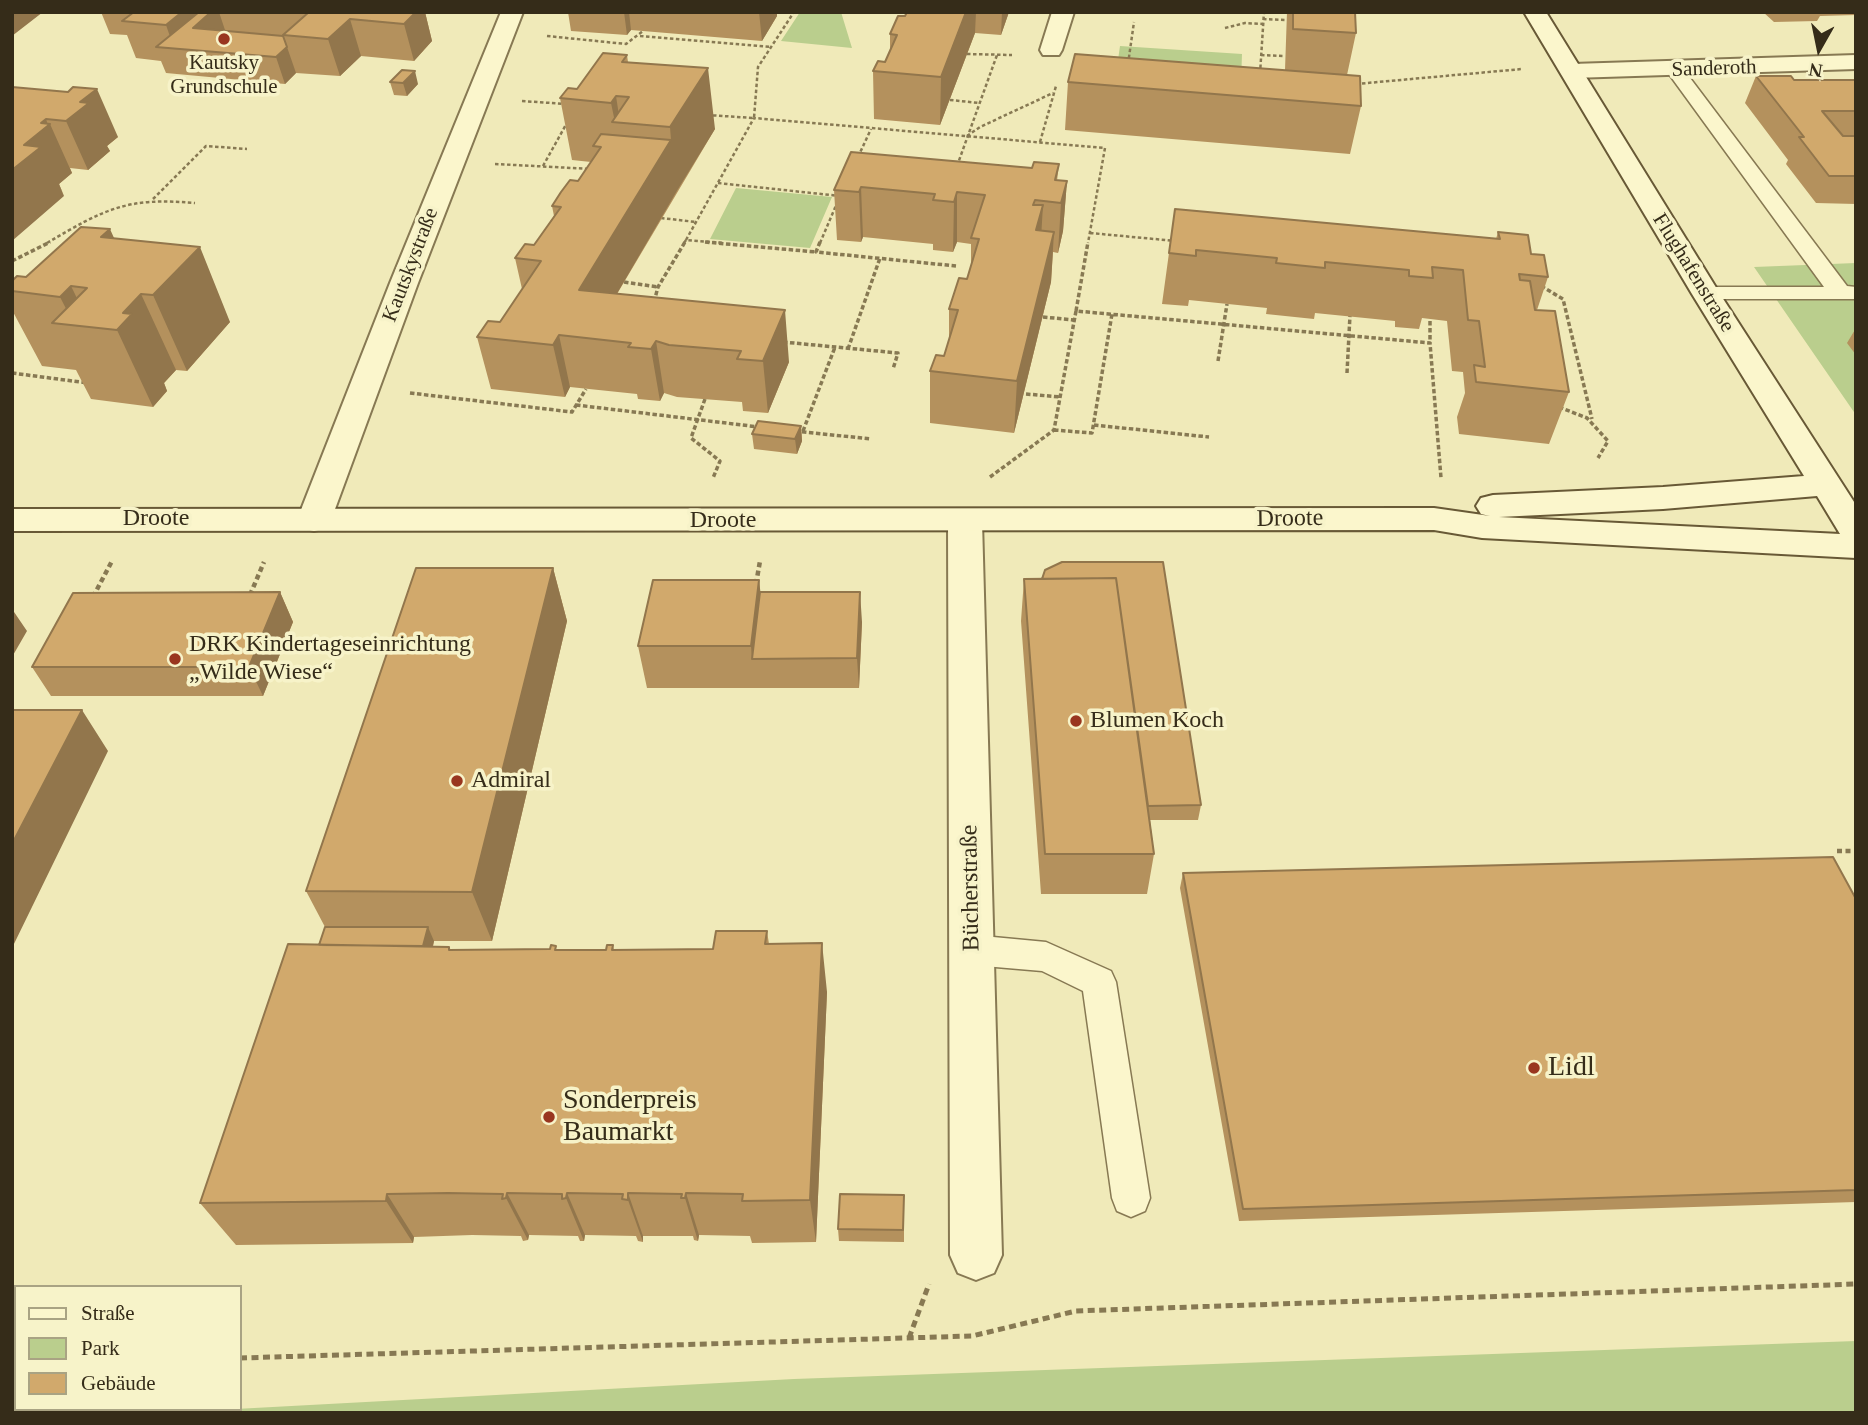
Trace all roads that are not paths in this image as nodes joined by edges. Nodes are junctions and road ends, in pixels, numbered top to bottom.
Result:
1 (512, 12) edge
2 (1063, 12) edge
3 (1535, 12) edge
4 (1051, 50) road end
5 (1856, 62) edge
6 (1675, 70) junction
7 (1572, 71) junction
8 (1849, 293) edge
9 (1706, 294) junction
10 (1826, 485) junction
11 (1434, 519) junction
12 (12, 520) edge
13 (314, 520) junction
14 (965, 521) junction
15 (1856, 532) edge
16 (1856, 546) edge
17 (972, 950) junction
18 (1131, 1198) dead end
19 (976, 1255) dead end

1 - 13 street, Kautskystraße
2 - 4 street
3 - 7 street, Flughafenstraße
5 - 6 street, Sanderoth
6 - 7 street, Sanderoth
6 - 8 lane
7 - 9 street, Flughafenstraße
8 - 9 lane
9 - 10 street, Flughafenstraße
10 - 11 street, Droote
10 - 15 street, Flughafenstraße
11 - 14 street, Droote
11 - 16 street, Droote
12 - 13 street, Droote
13 - 14 street, Droote
14 - 17 street, Bücherstraße
17 - 18 lane
17 - 19 street, Bücherstraße

